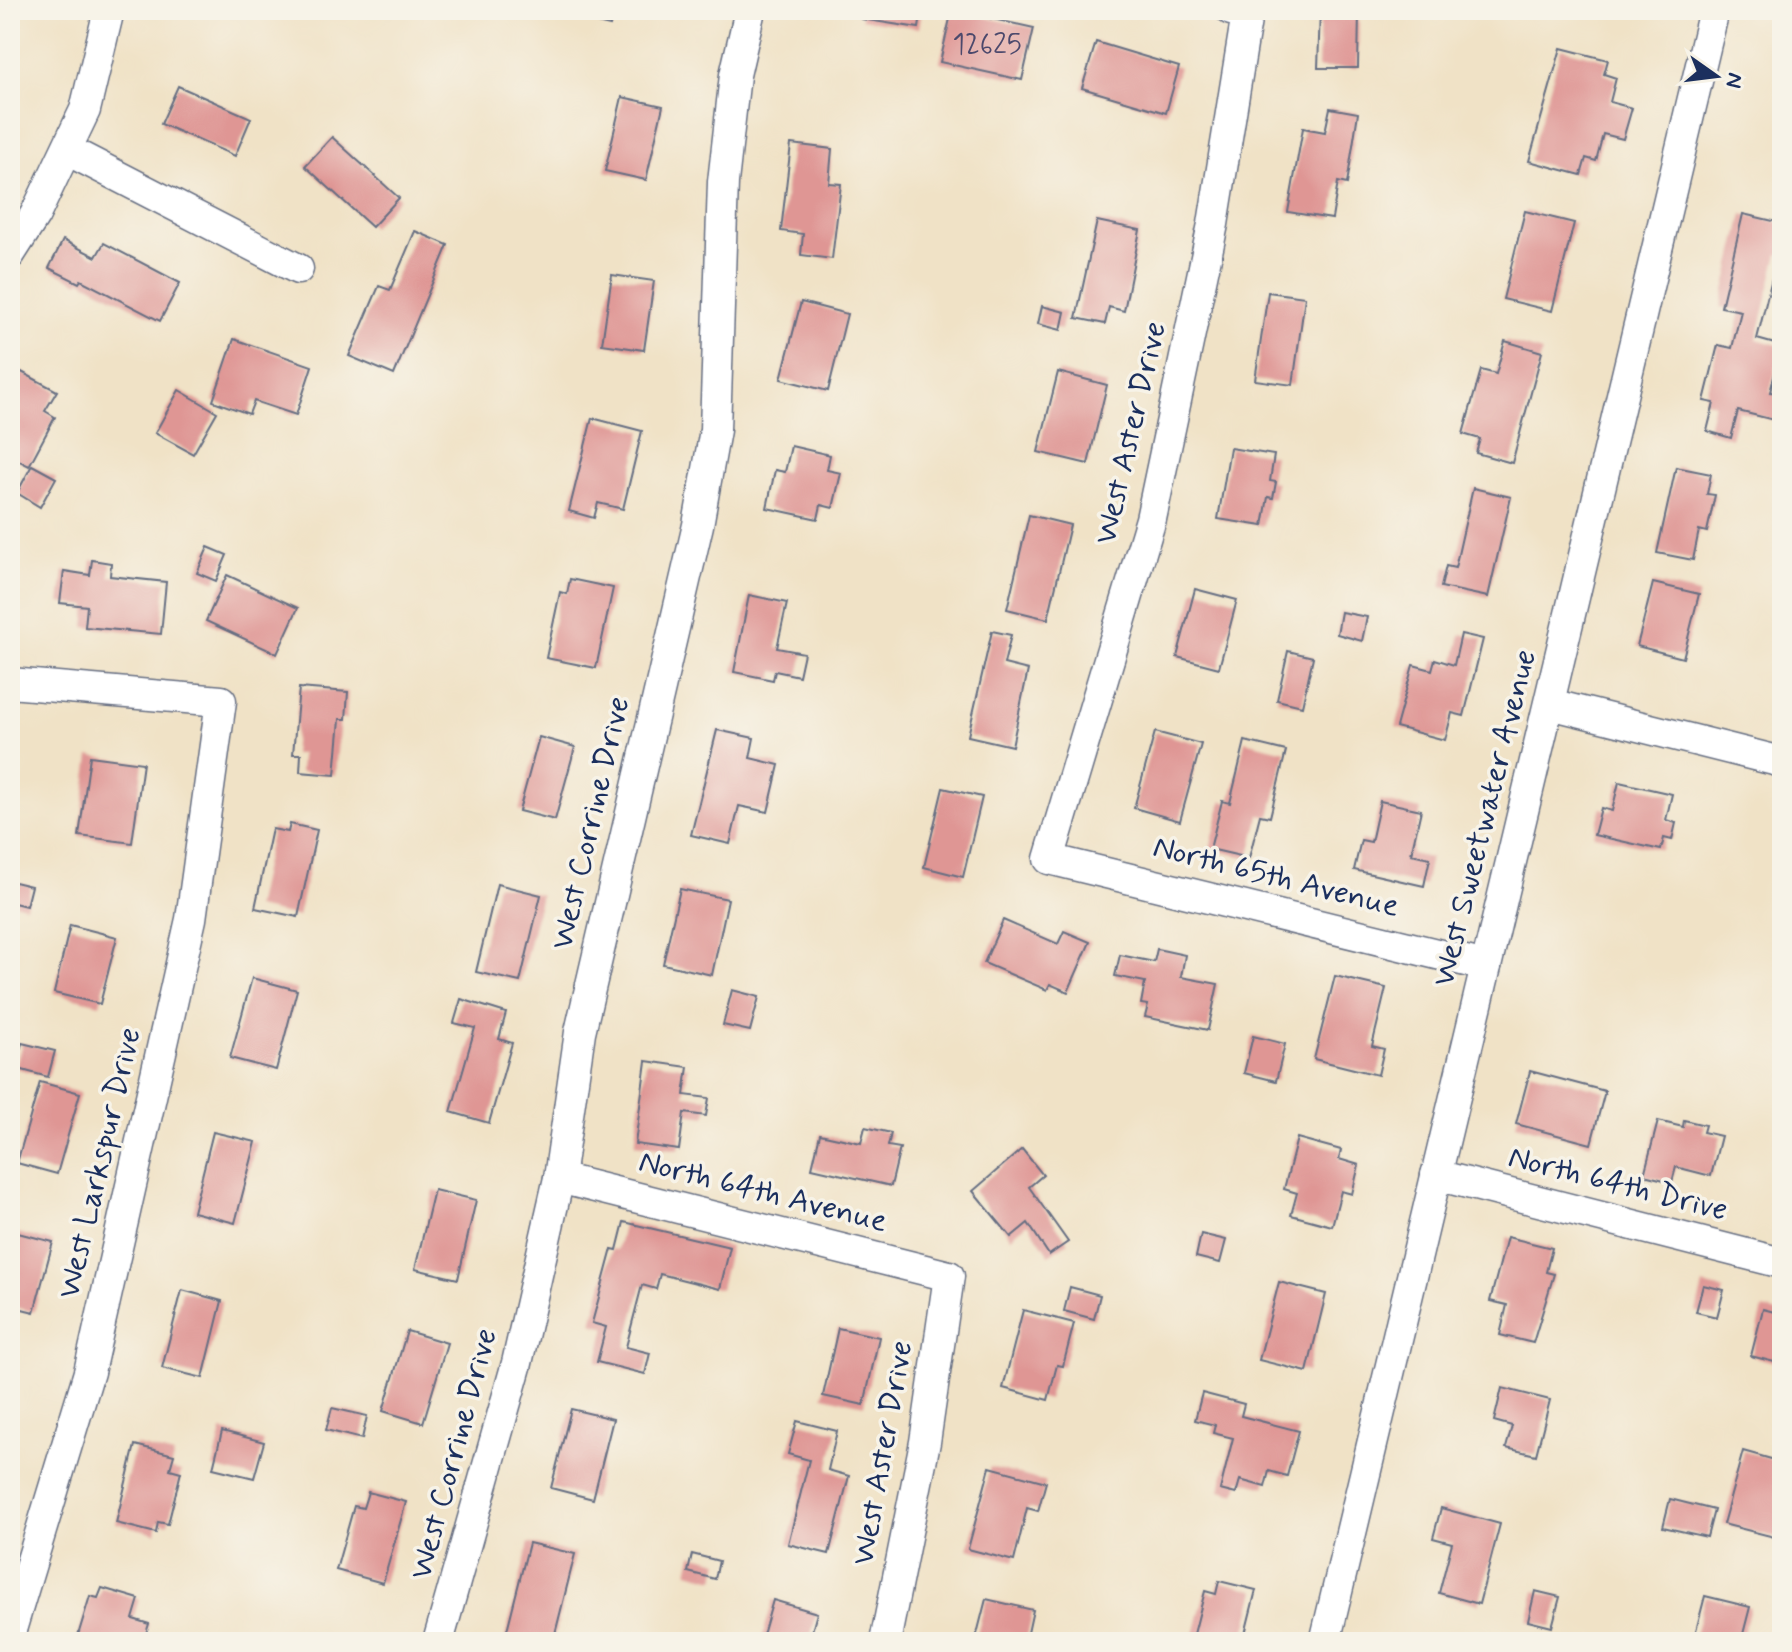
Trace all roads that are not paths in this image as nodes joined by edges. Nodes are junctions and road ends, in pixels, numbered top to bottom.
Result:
1 (109, 10) edge
2 (750, 10) edge
3 (1714, 10) edge
4 (1239, 12) edge
5 (67, 150) junction
6 (10, 254) edge
7 (298, 269) dead end
8 (10, 683) edge
9 (1550, 704) junction
10 (1782, 762) edge
11 (1049, 859) joint
12 (1486, 966) junction
13 (1436, 1175) junction
14 (559, 1178) junction
15 (1782, 1263) edge
16 (949, 1276) joint
17 (10, 1633) edge
18 (438, 1642) edge
19 (885, 1642) edge
20 (1325, 1642) edge

1 - 5 street
2 - 14 street, West Corrine Drive
3 - 9 street, West Sweetwater Avenue
4 - 11 street, West Aster Drive
5 - 6 street
5 - 7 street
8 - 17 street, West Larkspur Drive
9 - 10 street
9 - 12 street, West Sweetwater Avenue
11 - 12 street, North 65th Avenue
12 - 13 street, West Sweetwater Avenue
13 - 15 street, North 64th Drive
13 - 20 street, West Sweetwater Avenue
14 - 16 street, North 64th Avenue
14 - 18 street, West Corrine Drive
16 - 19 street, West Aster Drive

